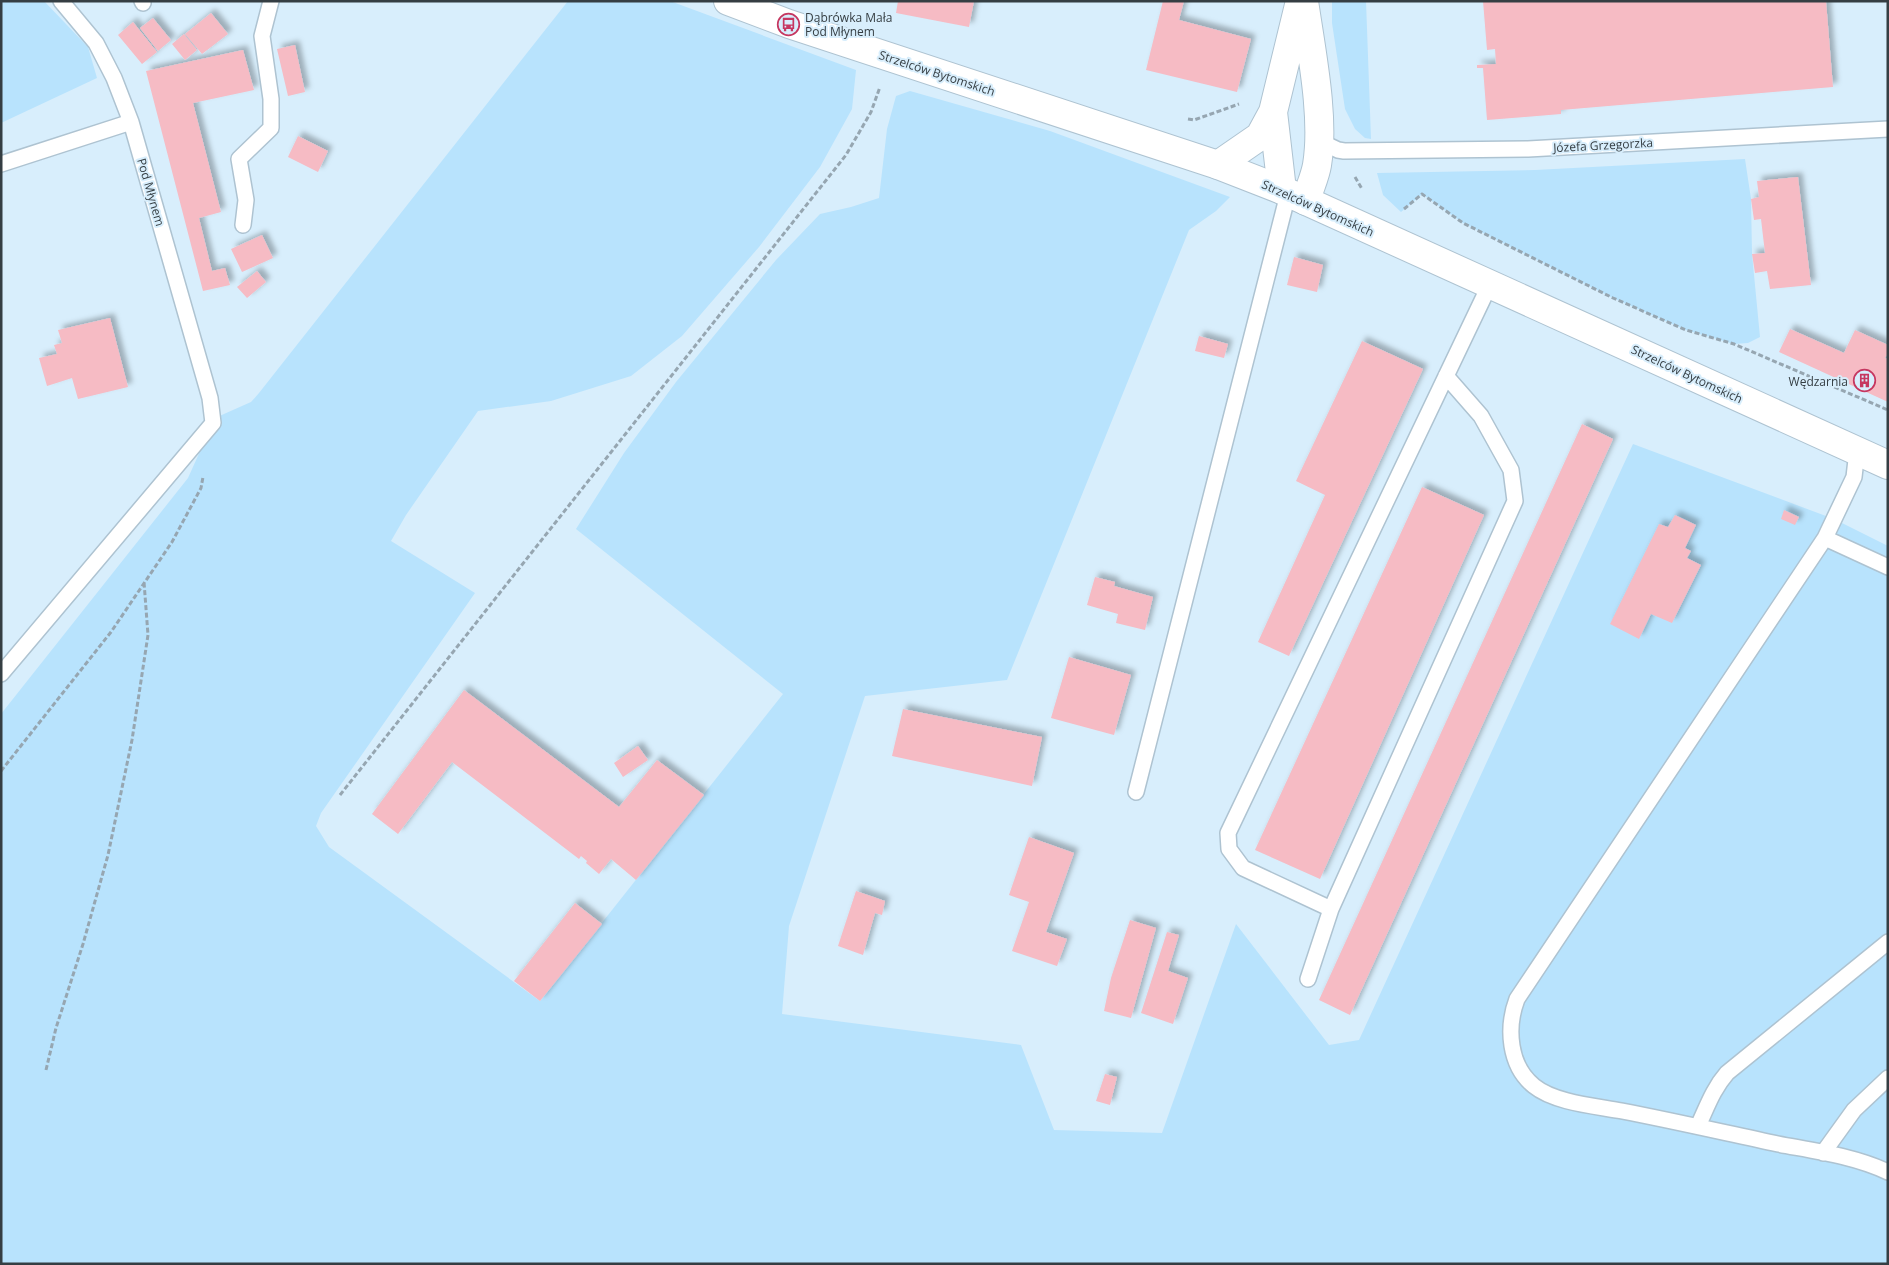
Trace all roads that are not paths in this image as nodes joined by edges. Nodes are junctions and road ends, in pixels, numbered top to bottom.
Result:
1 (61, 1) edge
2 (271, 1) edge
3 (728, 1) edge
4 (1300, 1) edge
5 (1304, 1) edge
6 (1273, 112) junction
7 (131, 122) junction
8 (1888, 129) edge
9 (1319, 141) junction
10 (1, 164) edge
11 (1218, 165) junction
12 (1292, 195) junction
13 (243, 225) dead end
14 (1490, 284) junction
15 (1446, 376) junction
16 (1857, 451) junction
17 (1888, 465) edge
18 (1825, 538) junction
19 (1888, 567) edge
20 (1, 674) edge
21 (1136, 792) dead end
22 (1331, 909) junction
23 (1888, 942) edge
24 (1308, 978) dead end
25 (1888, 1078) edge
26 (1698, 1126) junction
27 (1823, 1153) junction
28 (1888, 1172) edge

1 - 7 lane, Pod Młynem
2 - 13 lane
3 - 11 street, Strzelców Bytomskich
4 - 6 street
5 - 9 street
6 - 11 street
6 - 12 street
7 - 10 lane
7 - 20 lane, Pod Młynem
8 - 9 lane, Józefa Grzegorzka
9 - 12 street
11 - 12 street, Strzelców Bytomskich
12 - 14 street, Strzelców Bytomskich
12 - 21 lane
14 - 15 lane
14 - 16 street, Strzelców Bytomskich
15 - 22 lane
15 - 22 lane
16 - 17 street, Strzelców Bytomskich
16 - 18 lane
18 - 19 lane
18 - 26 lane
22 - 24 lane
23 - 26 lane
25 - 27 lane
26 - 27 lane
27 - 28 lane

